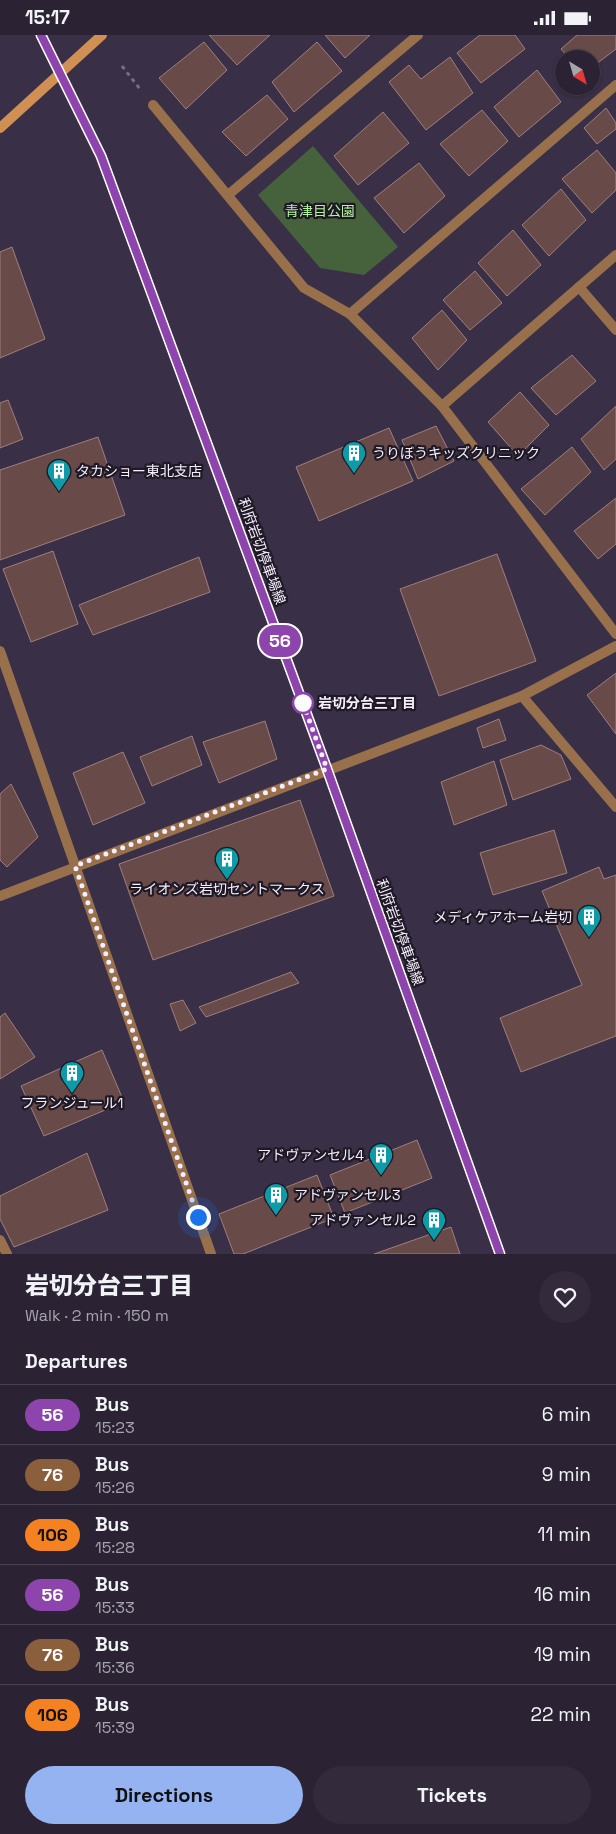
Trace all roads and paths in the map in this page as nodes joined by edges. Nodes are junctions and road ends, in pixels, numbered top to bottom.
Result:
1 (41, 35) edge
2 (102, 35) edge
3 (418, 35) edge
4 (122, 66) dead end
5 (60, 72) junction
6 (616, 85) edge
7 (154, 105) joint
8 (0, 128) edge
9 (228, 195) junction
10 (616, 255) edge
11 (579, 287) junction
12 (350, 315) junction
13 (616, 330) edge
14 (442, 406) junction
15 (616, 635) edge
16 (616, 646) edge
17 (1, 658) edge
18 (522, 696) junction
19 (327, 769) junction
20 (616, 807) edge
21 (75, 866) junction
22 (0, 896) edge
23 (0, 1240) edge
24 (7, 1254) edge
25 (211, 1254) edge
26 (500, 1254) edge

1 - 5 main road, 利府岩切停車場線
2 - 5 main road
3 - 9 street
4 - 7 path
5 - 8 main road
5 - 19 main road, 利府岩切停車場線
6 - 12 street
7 - 9 street
9 - 12 street
10 - 11 street
11 - 13 street
11 - 14 street
12 - 14 street
14 - 15 street
16 - 18 street
17 - 21 street
18 - 19 street
18 - 20 street
19 - 21 street
19 - 26 main road, 利府岩切停車場線
21 - 22 street
21 - 25 street
23 - 24 street

